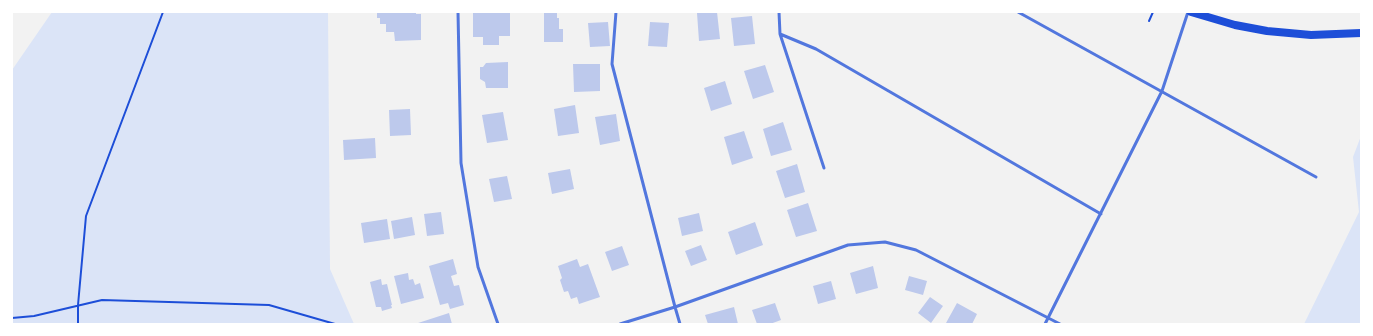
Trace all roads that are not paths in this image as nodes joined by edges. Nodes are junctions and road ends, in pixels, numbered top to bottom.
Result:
1 (458, 12) edge
2 (616, 12) edge
3 (780, 12) edge
4 (1018, 12) edge
5 (1189, 12) edge
6 (1361, 33) edge
7 (780, 34) junction
8 (1162, 91) junction
9 (824, 168) dead end
10 (1316, 177) dead end
11 (1101, 214) junction
12 (675, 307) junction
13 (1048, 318) junction
14 (498, 324) edge
15 (620, 324) edge
16 (680, 324) edge
17 (1045, 324) edge
18 (1060, 324) edge

1 - 14 lane
2 - 12 lane
3 - 7 lane
4 - 8 lane
5 - 6 main road
5 - 8 lane
7 - 9 lane
7 - 11 lane
8 - 10 lane
8 - 11 lane
11 - 13 lane
12 - 13 lane
12 - 15 lane
12 - 16 lane
13 - 17 lane
13 - 18 lane

